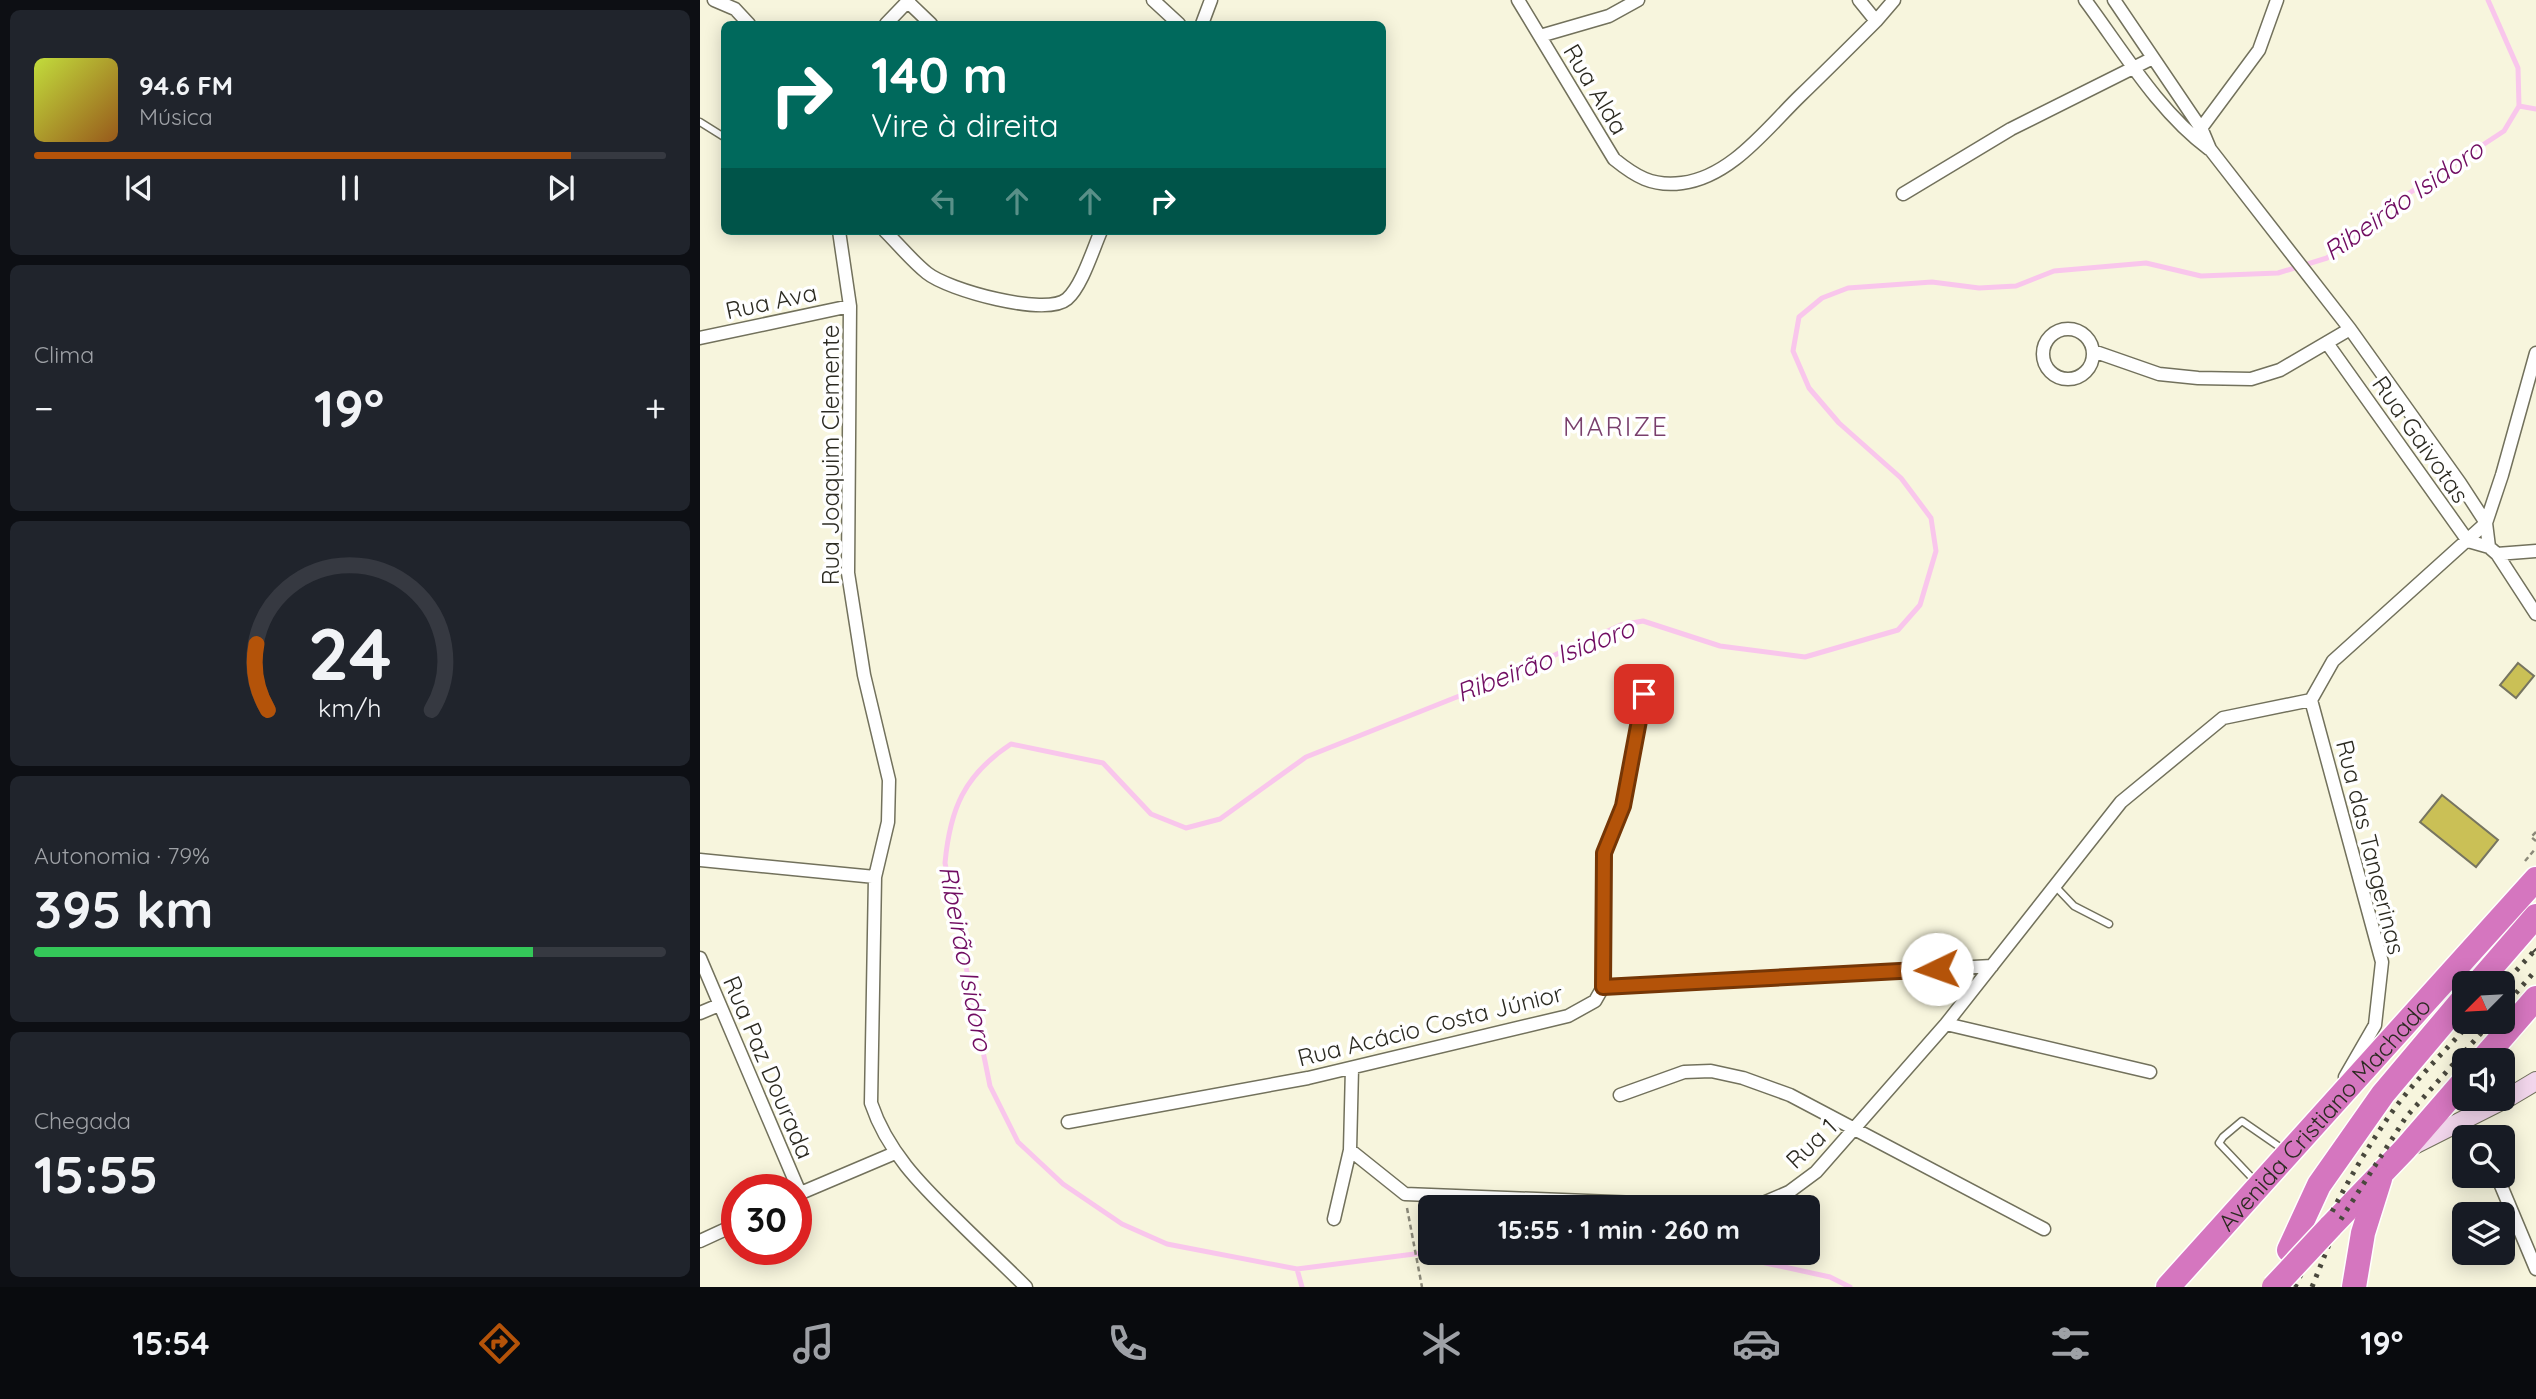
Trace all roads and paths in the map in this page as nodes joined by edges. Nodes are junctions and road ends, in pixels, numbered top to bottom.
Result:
1 (714, 0) edge
2 (1153, 0) edge
3 (1211, 0) edge
4 (1518, 0) edge
5 (1638, 0) edge
6 (1859, 0) edge
7 (1894, 0) edge
8 (2085, 0) edge
9 (2114, 0) edge
10 (2277, 0) edge
11 (908, 1) edge
12 (738, 4) edge
13 (747, 21) edge
14 (889, 21) edge
15 (928, 21) edge
16 (1176, 21) edge
17 (1203, 21) edge
18 (1876, 21) junction
19 (1540, 36) junction
20 (2153, 58) junction
21 (2134, 66) junction
22 (700, 122) edge
23 (2198, 133) junction
24 (721, 135) edge
25 (1903, 194) dead end
26 (840, 235) edge
27 (889, 235) edge
28 (1099, 235) edge
29 (850, 306) junction
30 (2350, 329) junction
31 (700, 338) edge
32 (2327, 342) junction
33 (2093, 351) junction
34 (2536, 353) edge
35 (2486, 523) junction
36 (2468, 541) junction
37 (2493, 551) junction
38 (2536, 551) edge
39 (2536, 614) edge
40 (1644, 694) dead end
41 (2312, 700) junction
42 (2536, 832) edge
43 (2536, 841) edge
44 (700, 860) edge
45 (875, 877) junction
46 (2536, 879) edge
47 (2055, 886) junction
48 (2536, 916) edge
49 (2109, 924) dead end
50 (700, 958) edge
51 (1992, 966) junction
52 (2488, 971) edge
53 (1603, 987) junction
54 (2536, 998) edge
55 (719, 1005) junction
56 (2452, 1012) edge
57 (700, 1013) edge
58 (1946, 1024) junction
59 (2492, 1048) edge
60 (1352, 1068) junction
61 (2150, 1073) dead end
62 (2536, 1081) edge
63 (1620, 1095) dead end
64 (2452, 1095) edge
65 (2322, 1117) junction
66 (1068, 1122) dead end
67 (1855, 1129) junction
68 (2404, 1149) junction
69 (1350, 1150) junction
70 (895, 1153) junction
71 (2289, 1153) junction
72 (2382, 1173) junction
73 (790, 1174) edge
74 (2260, 1185) junction
75 (812, 1188) edge
76 (2503, 1188) edge
77 (1407, 1207) dead end
78 (1334, 1219) dead end
79 (2044, 1229) dead end
80 (721, 1231) edge
81 (700, 1241) edge
82 (2532, 1246) edge
83 (2289, 1250) dead end
84 (2536, 1269) edge
85 (1026, 1287) edge
86 (1422, 1287) edge
87 (2168, 1287) edge
88 (2274, 1287) edge
89 (2354, 1287) edge

1 - 12 street
2 - 16 street
3 - 17 street
4 - 19 street, Rua Alda
5 - 19 street
6 - 18 street
7 - 18 street
8 - 21 street
9 - 20 street
10 - 23 street
11 - 14 street
11 - 15 street
12 - 13 street
18 - 19 street, Rua Alda
20 - 21 street
20 - 23 street
21 - 23 street
21 - 25 street
22 - 24 lane
23 - 30 street, Rua Gaivotas
26 - 29 street, Rua Joaquim Clemente
27 - 28 street
29 - 31 street, Rua Ava
29 - 45 street, Rua Joaquim Clemente
30 - 32 street
30 - 35 street, Rua Gaivotas
32 - 33 street
32 - 36 street, Rua Gaivotas
33 - 33 street
34 - 35 street
35 - 36 street
35 - 37 street, Rua Gaivotas
36 - 37 street, Rua Gaivotas
36 - 41 street
37 - 38 street
37 - 39 street, Rua Gaivotas
40 - 53 street
41 - 47 street
41 - 65 street, Rua das Tangerinas
42 - 43 path
44 - 45 street
45 - 70 street, Rua Joaquim Clemente
46 - 65 highway, Avenida Cristiano Machado
47 - 49 lane
47 - 51 street
48 - 52 highway
50 - 55 street, Rua Paz Dourada
51 - 53 street
51 - 58 street, Rua 1
53 - 60 street, Rua Acácio Costa Júnior
54 - 59 highway
55 - 57 street
55 - 73 street, Rua Paz Dourada
56 - 83 highway
58 - 61 street
58 - 67 street, Rua 1
60 - 66 street, Rua Acácio Costa Júnior
60 - 69 street
62 - 68 street
63 - 67 street
64 - 68 highway
65 - 71 highway, Avenida Cristiano Machado
67 - 69 street, Rua 1
67 - 79 street
68 - 72 highway
69 - 78 street
70 - 75 street
70 - 85 street, Rua Joaquim Clemente
71 - 74 highway, Avenida Cristiano Machado
71 - 74 lane
72 - 88 highway, bridge
72 - 89 highway
74 - 87 highway, Avenida Cristiano Machado
76 - 82 street
77 - 86 path
80 - 81 street
82 - 84 street

